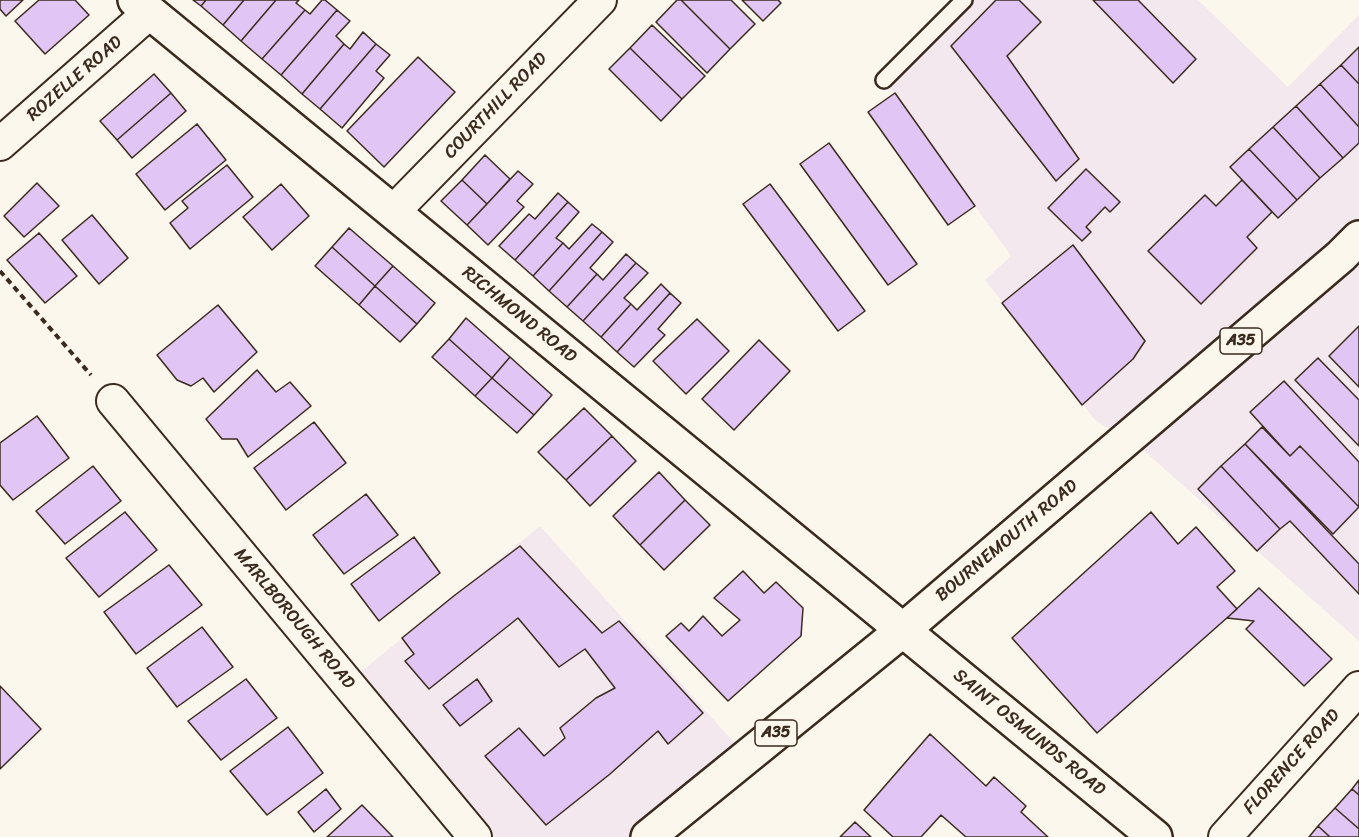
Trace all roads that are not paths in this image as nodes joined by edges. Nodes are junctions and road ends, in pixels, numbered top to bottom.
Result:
1 (600, 0) edge
2 (964, 0) edge
3 (142, 6) edge
4 (884, 80) dead end
5 (0, 144) edge
6 (393, 212) junction
7 (1359, 238) edge
8 (113, 401) road end
9 (903, 630) junction
10 (1359, 688) edge
11 (475, 837) edge
12 (648, 837) edge
13 (1155, 837) edge
14 (1225, 837) edge

1 - 6 street, COURTHILL ROAD
2 - 4 lane
3 - 5 street, ROZELLE ROAD
3 - 6 main road, RICHMOND ROAD
6 - 9 main road, RICHMOND ROAD
7 - 9 main road, BOURNEMOUTH ROAD / A35
8 - 11 street, MARLBOROUGH ROAD
9 - 12 main road, BOURNEMOUTH ROAD / A35
9 - 13 main road, SAINT OSMUNDS ROAD
10 - 14 street, FLORENCE ROAD

